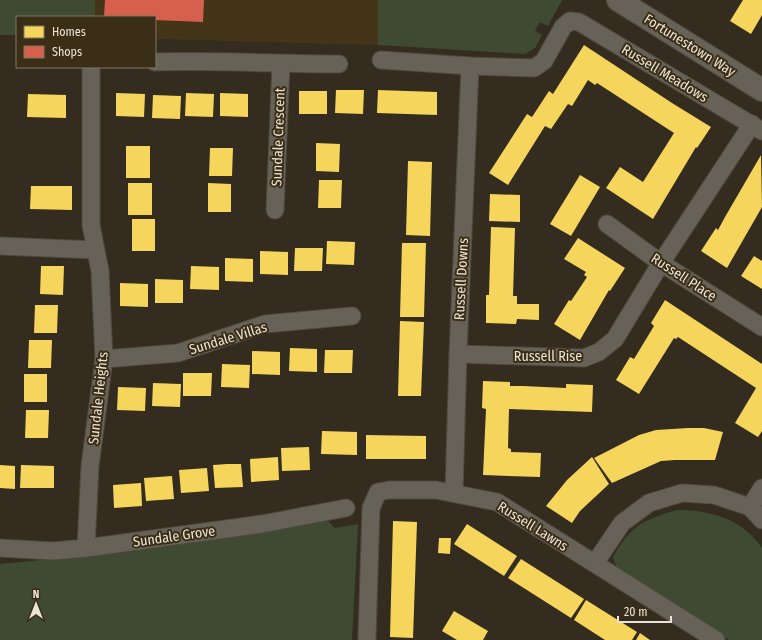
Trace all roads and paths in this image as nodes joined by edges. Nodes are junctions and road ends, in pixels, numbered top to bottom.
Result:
1 (618, 0) edge
2 (381, 60) dead end
3 (156, 62) edge
4 (281, 64) junction
5 (339, 64) dead end
6 (470, 66) junction
7 (91, 68) edge
8 (762, 90) edge
9 (757, 127) edge
10 (275, 210) dead end
11 (607, 224) dead end
12 (0, 246) edge
13 (95, 250) junction
14 (661, 263) junction
15 (352, 316) dead end
16 (762, 327) edge
17 (458, 354) junction
18 (104, 359) junction
19 (762, 488) edge
20 (454, 492) junction
21 (750, 507) junction
22 (346, 508) dead end
23 (762, 520) edge
24 (0, 548) edge
25 (86, 548) junction
26 (595, 563) junction
27 (367, 638) dead end
28 (716, 640) edge

1 - 8 street, Fortunestown Way
2 - 6 street
3 - 4 street
4 - 5 street
4 - 10 street, Sundale Crescent
6 - 9 street, Russell Meadows
6 - 17 street, Russell Downs
7 - 13 street, Sundale Heights
9 - 14 street, Russell Meadows
11 - 14 street, Russell Place
12 - 13 street
13 - 18 street, Sundale Heights
14 - 16 street, Russell Place
14 - 17 street, Russell Rise
15 - 18 street, Sundale Villas
17 - 20 street, Russell Downs
18 - 25 street, Sundale Heights
19 - 21 street
20 - 26 street, Russell Lawns
20 - 27 street, Russell Lawns
21 - 23 street
21 - 26 street
22 - 25 street, Sundale Grove
24 - 25 street, Sundale Grove
26 - 28 street, Russell Lawns

